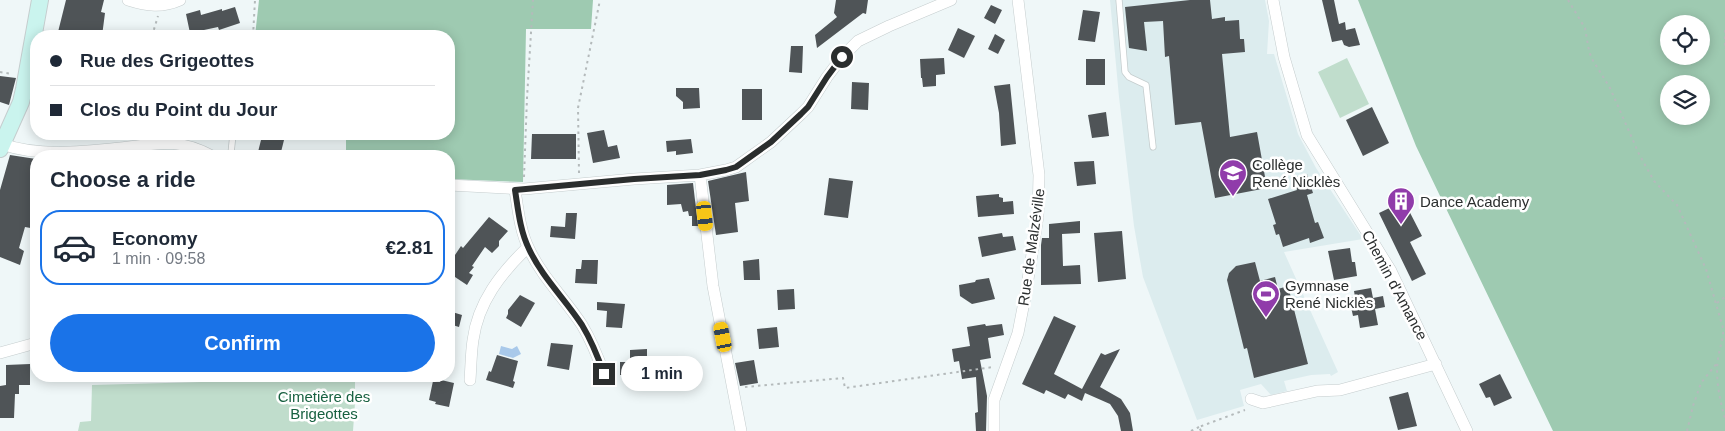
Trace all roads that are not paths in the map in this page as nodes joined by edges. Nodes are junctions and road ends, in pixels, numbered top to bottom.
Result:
1 (40, 0) edge
2 (128, 0) edge
3 (180, 0) edge
4 (951, 0) edge
5 (1018, 0) edge
6 (1119, 0) edge
7 (1273, 0) edge
8 (35, 30) edge
9 (30, 56) edge
10 (1, 146) edge
11 (1152, 148) dead end
12 (30, 150) edge
13 (103, 150) edge
14 (200, 150) edge
15 (700, 175) junction
16 (455, 185) edge
17 (520, 189) junction
18 (528, 247) junction
19 (30, 344) edge
20 (0, 352) edge
21 (1436, 364) junction
22 (604, 374) dead end
23 (470, 380) dead end
24 (1251, 399) road end
25 (741, 431) edge
26 (994, 431) edge
27 (1467, 431) edge

1 - 8 street
2 - 3 street
4 - 15 street
5 - 26 street, Rue de Malzéville
6 - 11 lane
7 - 21 street, Chemin d'Amance
9 - 10 street
10 - 12 street
13 - 14 street
15 - 17 street
15 - 25 street
16 - 17 street
17 - 18 street
18 - 22 street
18 - 23 street
19 - 20 street
21 - 24 street
21 - 27 street, Chemin d'Amance

